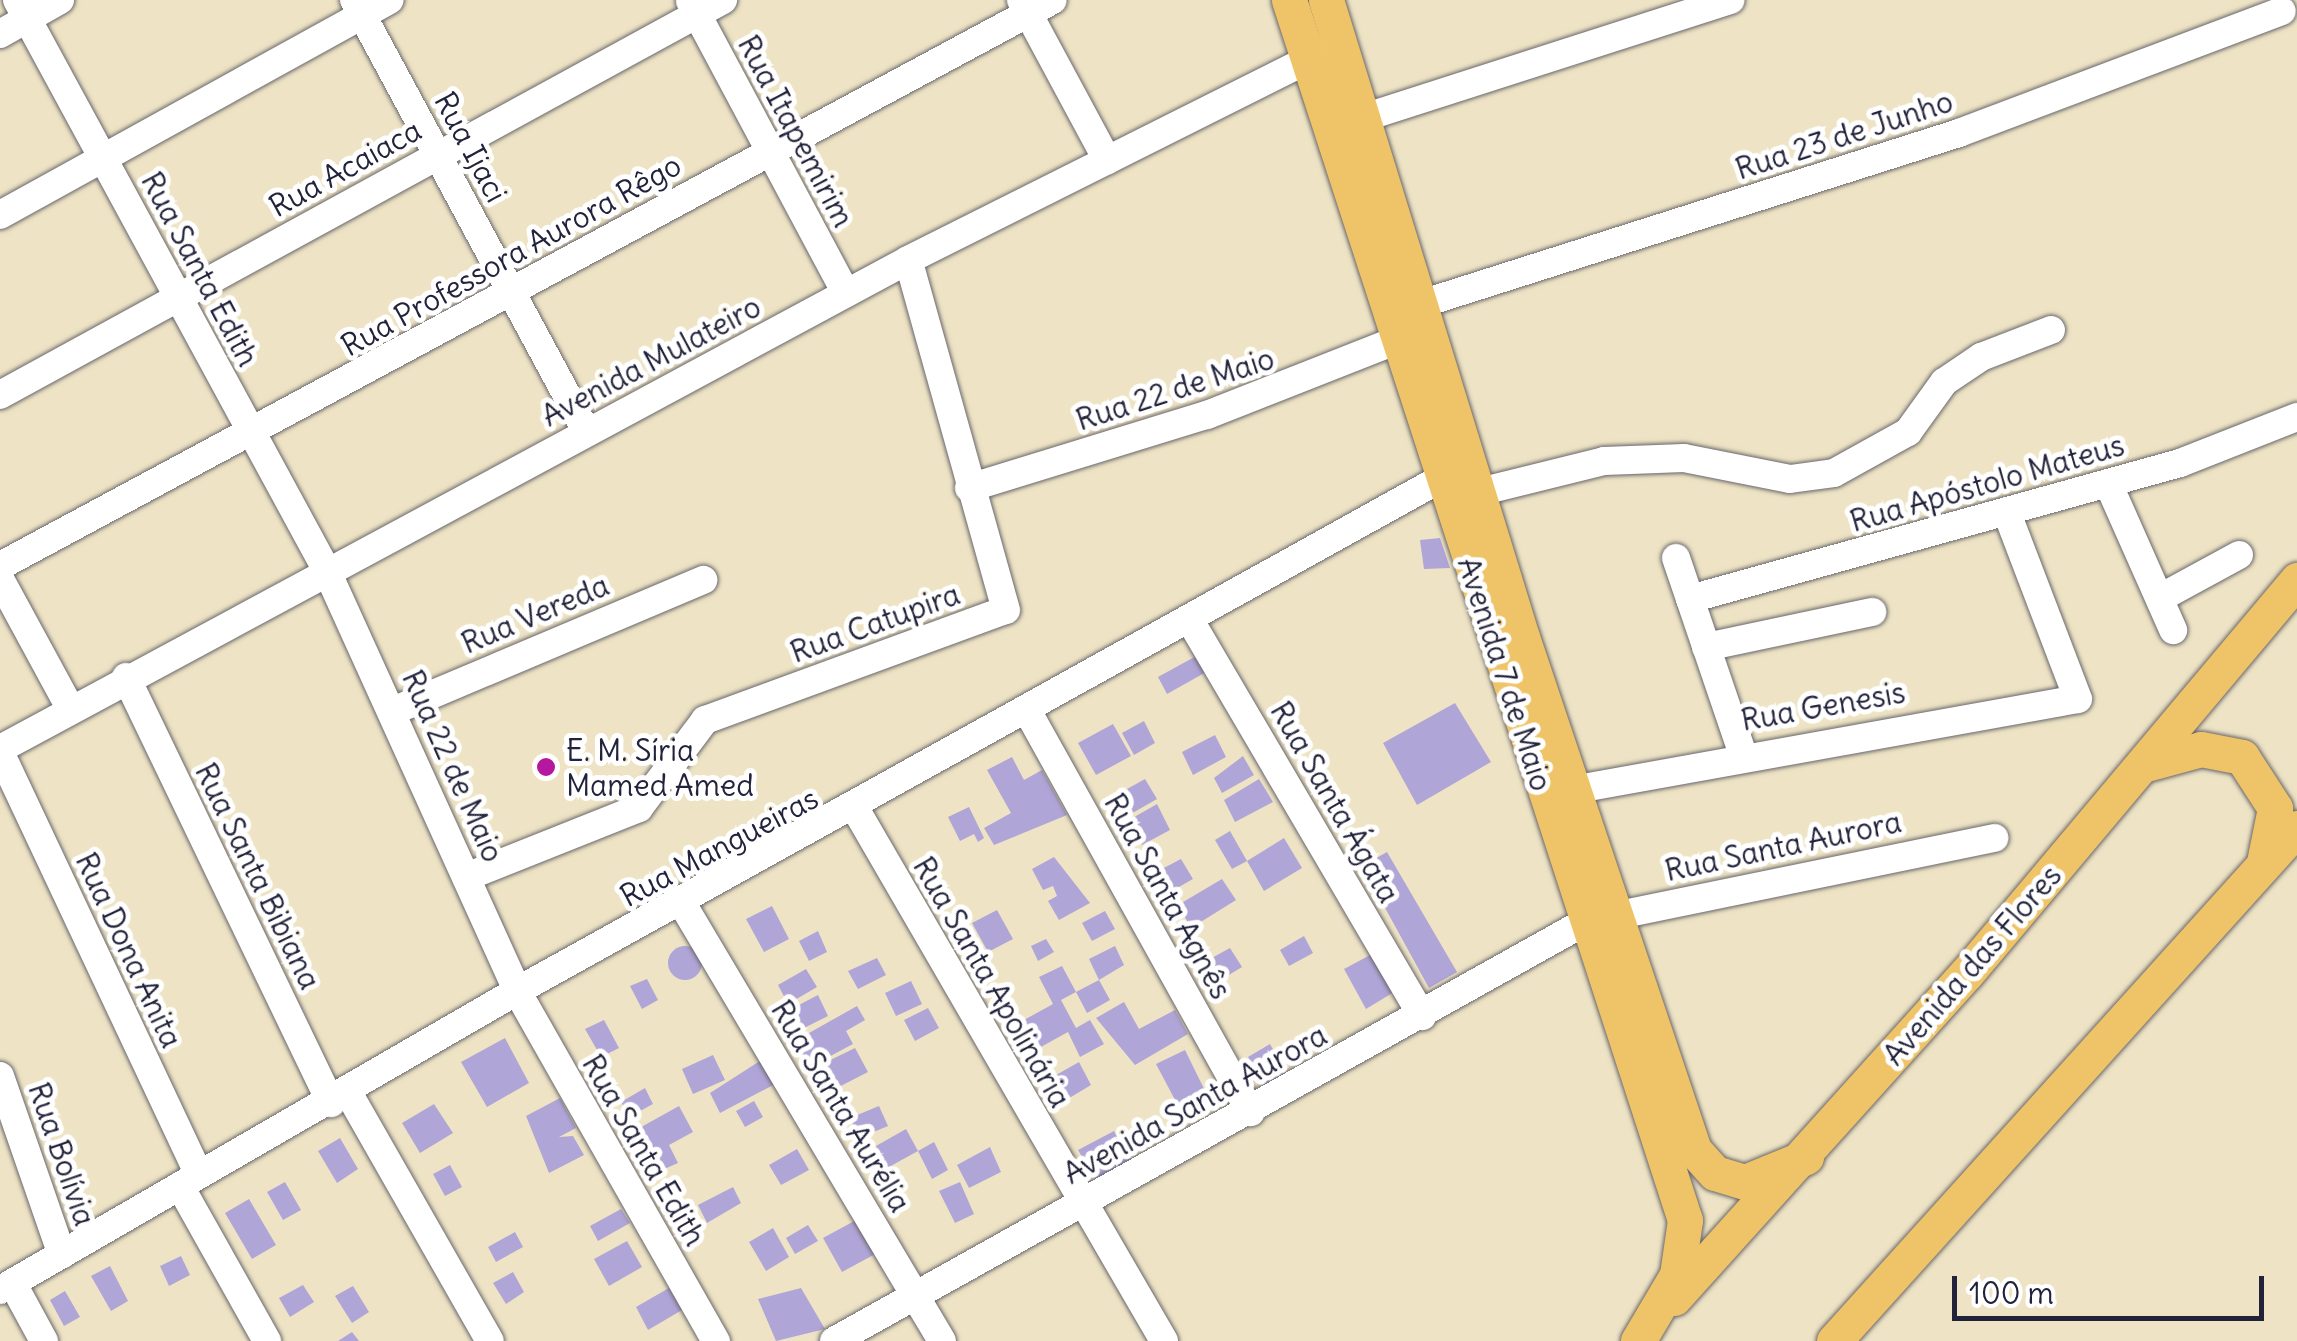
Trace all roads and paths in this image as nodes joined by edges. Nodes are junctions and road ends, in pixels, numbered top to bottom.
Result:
1 (60, 0) edge
2 (390, 0) edge
3 (723, 0) edge
4 (1289, 0) edge
5 (1326, 0) edge
6 (1730, 0) edge
7 (1034, 4) edge
8 (358, 7) edge
9 (693, 7) edge
10 (21, 9) edge
11 (2282, 11) dead end
12 (0, 34) edge
13 (1340, 44) junction
14 (1307, 59) junction
15 (1364, 118) junction
16 (771, 149) junction
17 (438, 154) junction
18 (103, 158) junction
19 (1107, 160) junction
20 (0, 215) edge
21 (908, 260) junction
22 (512, 291) junction
23 (846, 293) junction
24 (178, 298) junction
25 (1421, 304) junction
26 (2052, 330) dead end
27 (1398, 340) junction
28 (0, 395) edge
29 (2297, 417) edge
30 (587, 432) junction
31 (253, 434) junction
32 (1463, 478) junction
33 (2108, 484) junction
34 (969, 488) junction
35 (2006, 514) junction
36 (2239, 555) dead end
37 (1676, 558) dead end
38 (0, 566) edge
39 (326, 569) junction
40 (0, 579) edge
41 (704, 580) dead end
42 (2297, 580) edge
43 (1690, 598) junction
44 (2160, 598) junction
45 (1872, 612) dead end
46 (1191, 622) junction
47 (2173, 630) dead end
48 (1706, 647) junction
49 (126, 677) junction
50 (70, 708) junction
51 (393, 711) junction
52 (1028, 712) junction
53 (0, 751) edge
54 (1742, 752) junction
55 (2142, 765) junction
56 (1572, 790) junction
57 (856, 810) junction
58 (2297, 828) edge
59 (1994, 838) dead end
60 (2262, 867) junction
61 (466, 878) junction
62 (683, 905) junction
63 (1598, 918) junction
64 (517, 991) junction
65 (1422, 1016) junction
66 (0, 1076) edge
67 (340, 1098) junction
68 (1251, 1112) junction
69 (1806, 1157) junction
70 (190, 1181) junction
71 (1080, 1203) junction
72 (62, 1254) junction
73 (6, 1287) edge
74 (916, 1296) junction
75 (1839, 1335) edge
76 (44, 1341) edge
77 (268, 1341) edge
78 (490, 1341) edge
79 (716, 1341) edge
80 (834, 1341) edge
81 (942, 1341) edge
82 (1164, 1341) edge
83 (1638, 1341) edge

1 - 10 street
2 - 8 street
3 - 9 street, Rua Acaiaca
4 - 14 main road, Avenida 7 de Maio
5 - 13 main road, Avenida 7 de Maio
6 - 15 street
7 - 16 street, Rua Professora Aurora Rêgo
7 - 19 street
8 - 17 street, Rua Ijaci
8 - 18 street
9 - 16 street, Rua Itapemirim
9 - 17 street, Rua Acaiaca
10 - 12 street
10 - 18 street, Rua Santa Edith
11 - 25 street, Rua 23 de Junho
13 - 14 street, Avenida Mulateiro
13 - 15 main road, Avenida 7 de Maio
14 - 19 street, Avenida Mulateiro
14 - 27 main road, Avenida 7 de Maio
15 - 25 main road, Avenida 7 de Maio
16 - 22 street, Rua Professora Aurora Rêgo
16 - 23 street, Rua Itapemirim
17 - 22 street, Rua Ijaci
17 - 24 street, Rua Acaiaca
18 - 20 street
18 - 24 street, Rua Santa Edith
19 - 21 street, Avenida Mulateiro
21 - 23 street, Avenida Mulateiro
21 - 34 street, Rua Catupira
22 - 30 street, Rua Ijaci
22 - 31 street, Rua Professora Aurora Rêgo
23 - 30 street, Avenida Mulateiro
24 - 28 street, Rua Acaiaca
24 - 31 street, Rua Santa Edith
25 - 32 main road, Avenida 7 de Maio
26 - 32 street, Rua Mangueiras
27 - 32 main road, Avenida 7 de Maio
27 - 34 street, Rua 22 de Maio
29 - 33 street, Rua Apóstolo Mateus
30 - 39 street, Avenida Mulateiro
31 - 38 street, Rua Professora Aurora Rêgo
31 - 39 street, Rua Santa Edith
32 - 46 street, Rua Mangueiras
32 - 56 main road, Avenida 7 de Maio
32 - 63 main road, Avenida 7 de Maio
33 - 35 street, Rua Apóstolo Mateus
33 - 44 street
34 - 61 street, Rua Catupira
35 - 43 street, Rua Apóstolo Mateus
35 - 54 street, Rua Genesis
36 - 44 street
37 - 43 street
39 - 49 street, Avenida Mulateiro
39 - 51 street, Rua 22 de Maio
40 - 50 street
41 - 51 street, Rua Vereda
42 - 55 main road, Avenida das Flores
43 - 48 street
44 - 47 street
45 - 48 street
46 - 52 street, Rua Mangueiras
46 - 65 street, Rua Santa Ágata
48 - 54 street
49 - 50 street, Avenida Mulateiro
49 - 67 street, Rua Santa Bibiana
50 - 53 street, Avenida Mulateiro
51 - 61 street, Rua 22 de Maio
52 - 57 street, Rua Mangueiras
52 - 68 street, Rua Santa Agnês
53 - 70 street, Rua Dona Anita
54 - 56 street, Rua Genesis
55 - 60 main road
55 - 69 main road, Avenida das Flores
56 - 63 main road, Avenida 7 de Maio
57 - 62 street, Rua Mangueiras
57 - 71 street, Rua Santa Apolinária
58 - 60 main road
59 - 63 street, Rua Santa Aurora
60 - 75 main road
61 - 64 street, Rua 22 de Maio
62 - 64 street, Rua Mangueiras
62 - 74 street, Rua Santa Aurélia
63 - 65 street, Avenida Santa Aurora
63 - 69 main road, Avenida 7 de Maio
63 - 83 main road, Avenida 7 de Maio
64 - 67 street, Rua Mangueiras
64 - 79 street, Rua Santa Edith
65 - 68 street, Avenida Santa Aurora
66 - 72 street, Rua Bolívia
67 - 70 street, Rua Mangueiras
67 - 78 street, Rua Santa Bibiana
68 - 71 street, Avenida Santa Aurora
69 - 83 main road, Avenida das Flores
70 - 72 street, Rua Mangueiras
70 - 77 street, Rua Dona Anita
71 - 74 street, Avenida Santa Aurora
71 - 82 street, Rua Santa Apolinária
72 - 73 street, Rua Mangueiras
73 - 76 street
74 - 80 street, Avenida Santa Aurora
74 - 81 street, Rua Santa Aurélia

